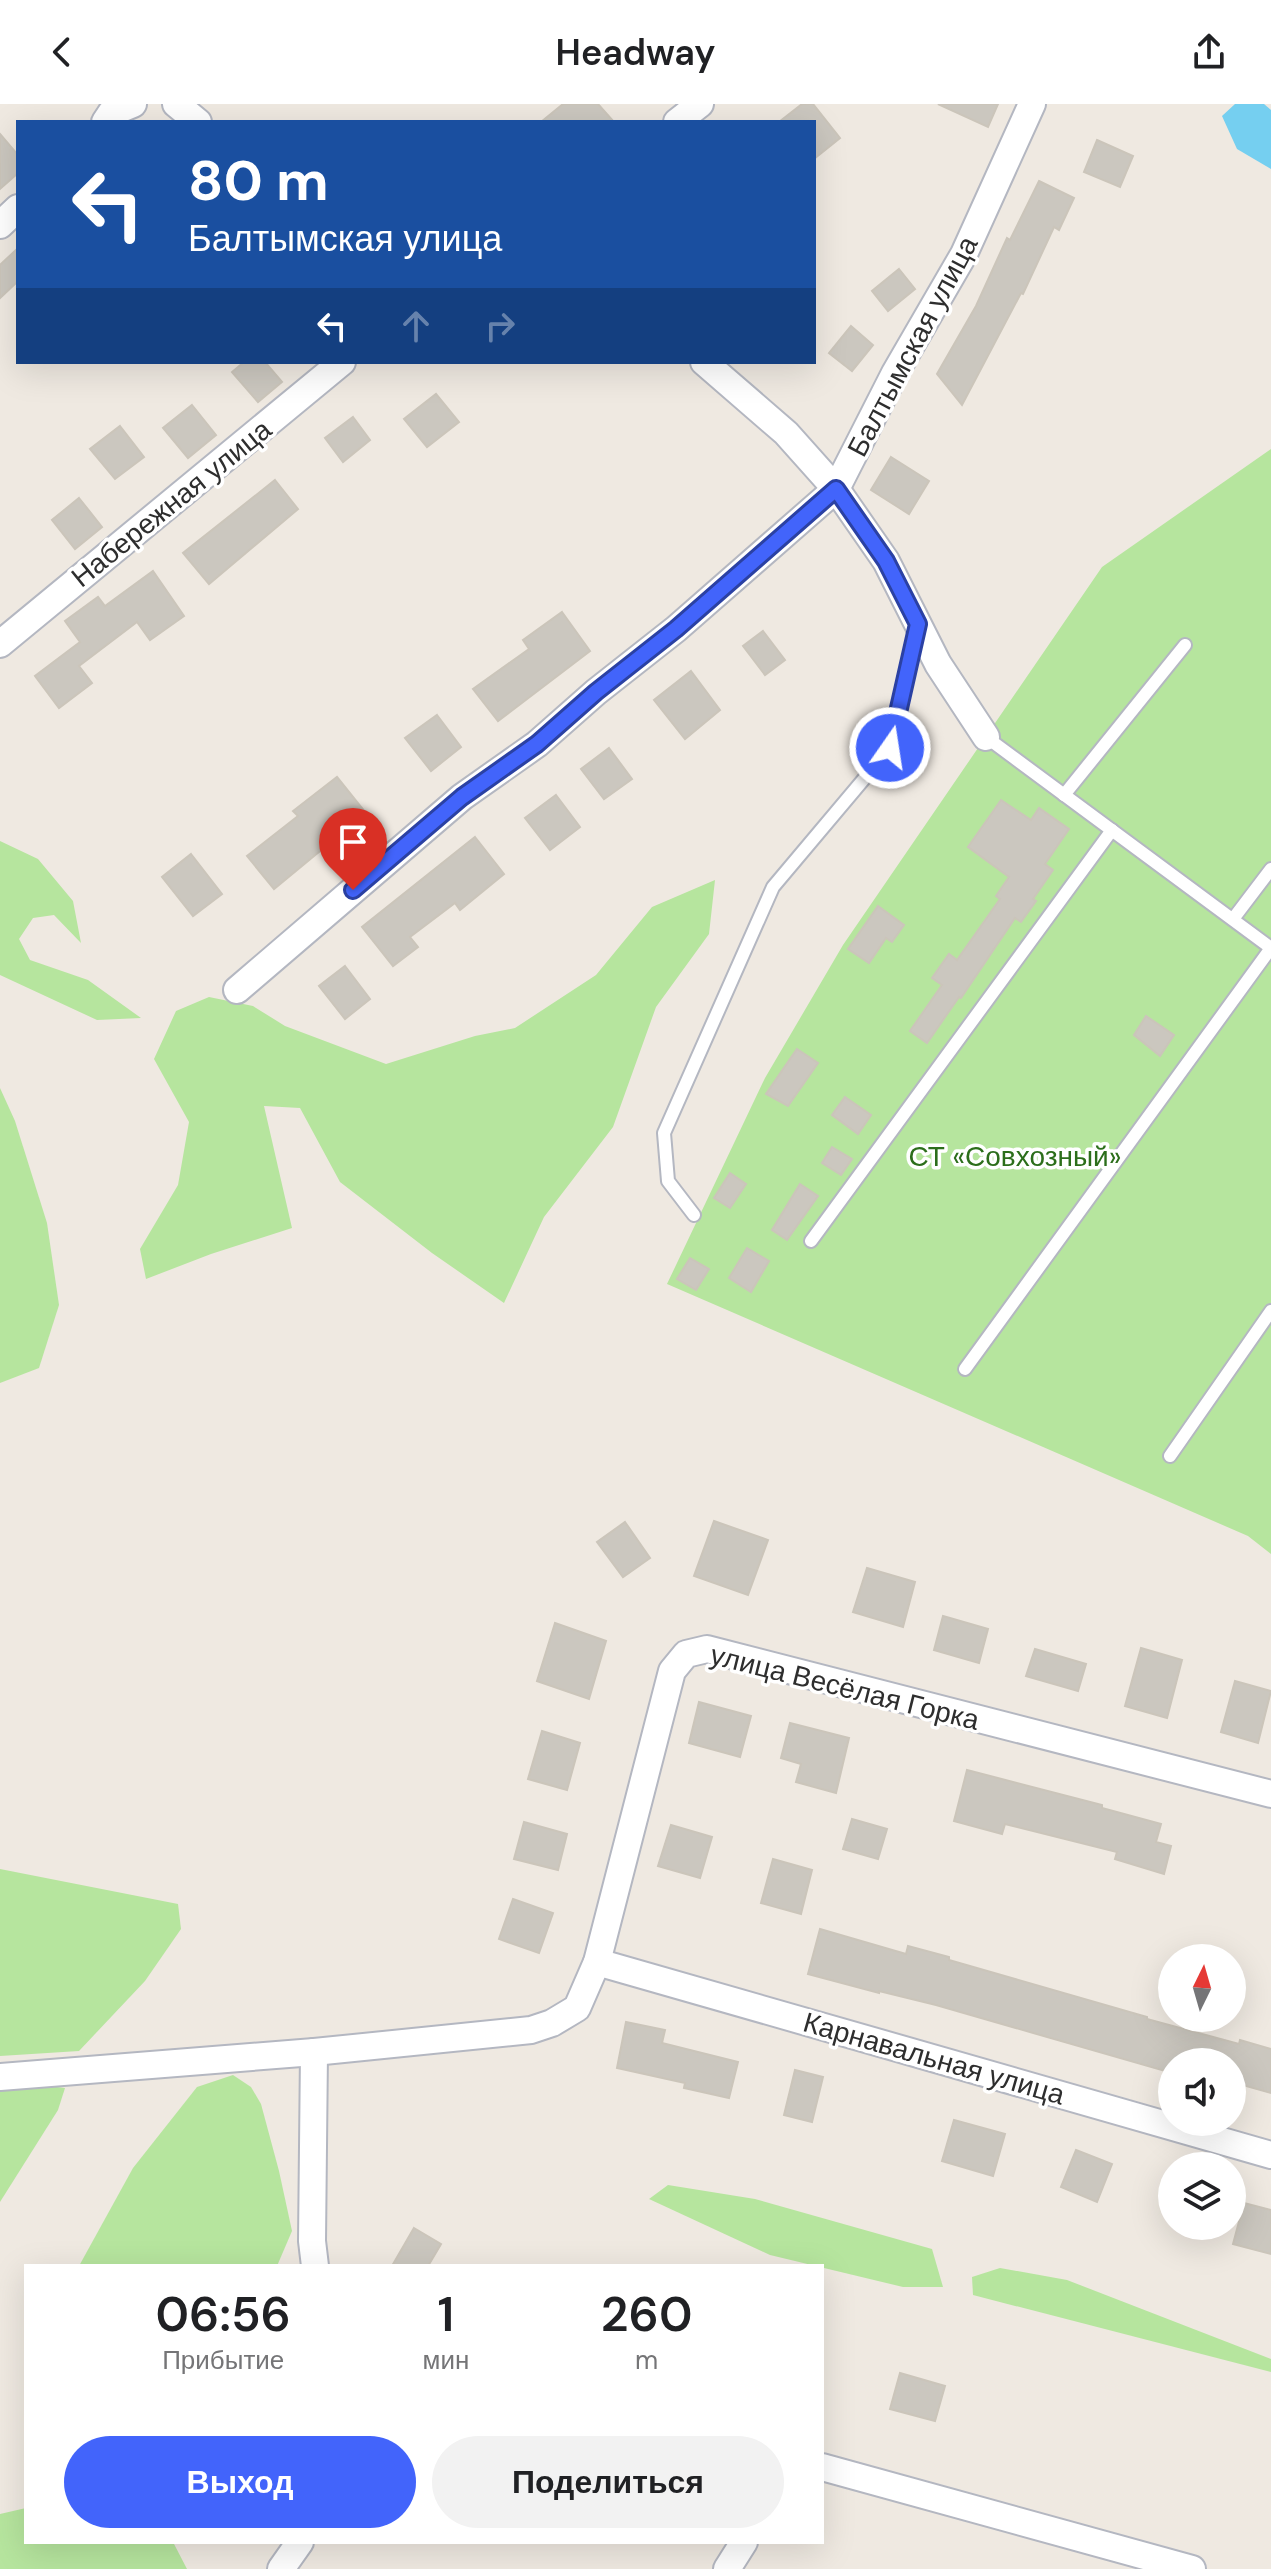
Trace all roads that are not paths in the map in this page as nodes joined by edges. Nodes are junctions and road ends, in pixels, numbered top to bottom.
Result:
1 (176, 104) edge
2 (700, 104) edge
3 (1032, 104) edge
4 (196, 120) edge
5 (680, 120) edge
6 (16, 210) edge
7 (0, 225) edge
8 (340, 364) edge
9 (706, 364) edge
10 (836, 489) junction
11 (918, 624) junction
12 (0, 644) edge
13 (1185, 645) dead end
14 (986, 737) joint
15 (1064, 795) junction
16 (1112, 830) junction
17 (1271, 869) edge
18 (1233, 919) junction
19 (1271, 948) edge
20 (237, 990) dead end
21 (694, 1215) dead end
22 (811, 1241) dead end
23 (1271, 1311) edge
24 (965, 1369) dead end
25 (1170, 1456) dead end
26 (1271, 1794) edge
27 (597, 1962) junction
28 (314, 2052) junction
29 (0, 2077) edge
30 (1271, 2155) edge
31 (315, 2264) edge
32 (824, 2468) edge
33 (299, 2544) edge
34 (743, 2544) edge
35 (281, 2569) edge
36 (727, 2569) edge
37 (1192, 2569) edge

1 - 4 street
2 - 5 street
3 - 10 street, Балтымская улица
6 - 7 street
8 - 12 street, Набережная улица
9 - 10 street
10 - 11 street
10 - 20 street, Балтымская улица
11 - 14 street
11 - 21 lane
13 - 15 lane
14 - 15 lane
15 - 16 lane
16 - 18 lane
16 - 22 lane
17 - 18 lane
18 - 19 lane
19 - 24 lane
23 - 25 lane
26 - 27 street, улица Весёлая Горка
27 - 28 street, улица Весёлая Горка
27 - 30 street, Карнавальная улица
28 - 29 street
28 - 31 street
32 - 37 street
33 - 35 street
34 - 36 street

